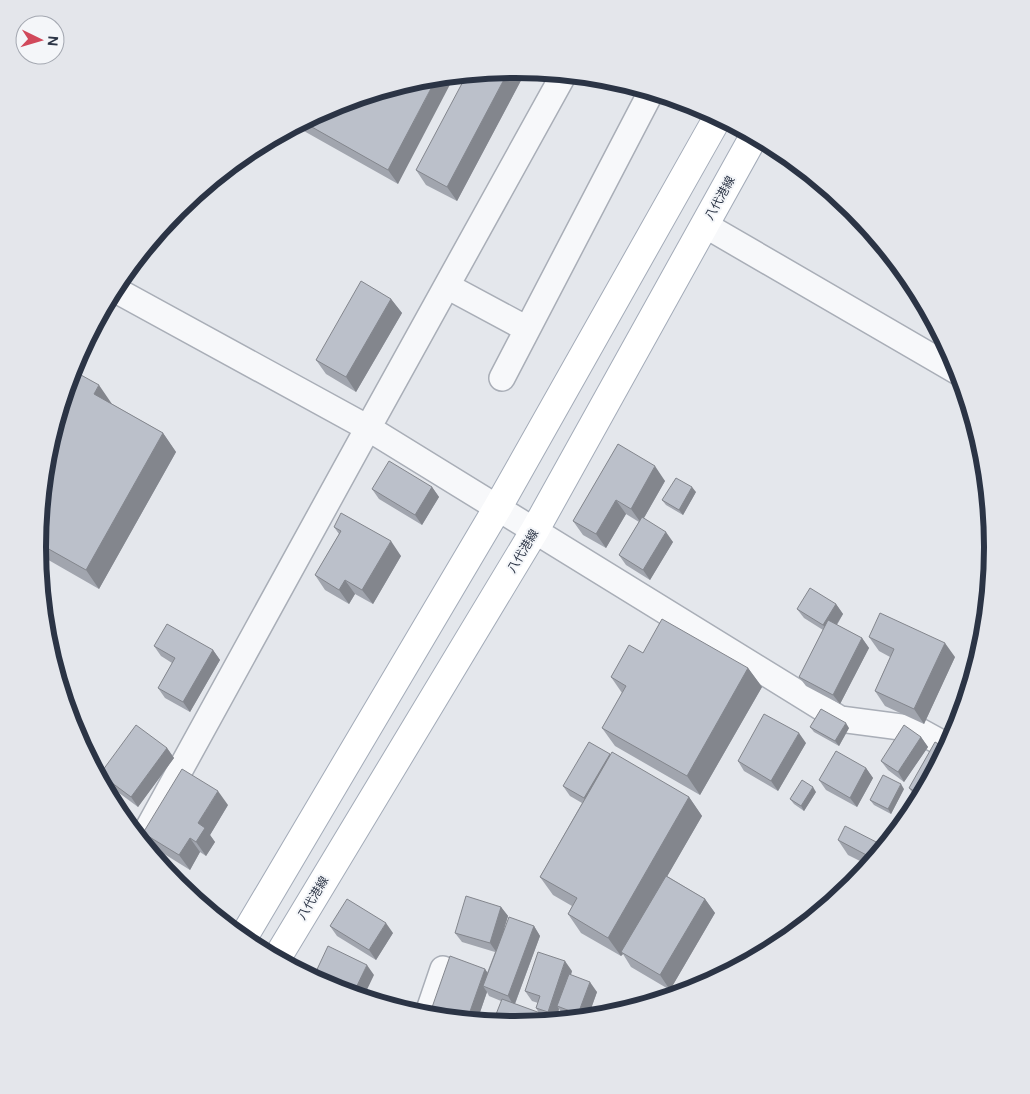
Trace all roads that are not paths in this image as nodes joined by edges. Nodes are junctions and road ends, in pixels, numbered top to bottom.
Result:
1 (560, 80) edge
2 (649, 98) edge
3 (714, 123) edge
4 (751, 142) edge
5 (705, 225) junction
6 (447, 286) junction
7 (121, 293) edge
8 (527, 329) junction
9 (947, 366) edge
10 (502, 378) dead end
11 (368, 428) junction
12 (498, 507) junction
13 (535, 530) junction
14 (940, 742) edge
15 (145, 835) edge
16 (246, 931) edge
17 (280, 953) edge
18 (443, 969) edge
19 (430, 1008) edge

1 - 6 street
2 - 8 street
3 - 12 main road
4 - 5 main road, 八代港線
5 - 9 street
5 - 13 main road, 八代港線
6 - 8 street
6 - 11 street
7 - 11 street
8 - 10 street
11 - 12 street
11 - 15 street
12 - 13 street
12 - 16 main road
13 - 14 street
13 - 17 main road, 八代港線
18 - 19 street

